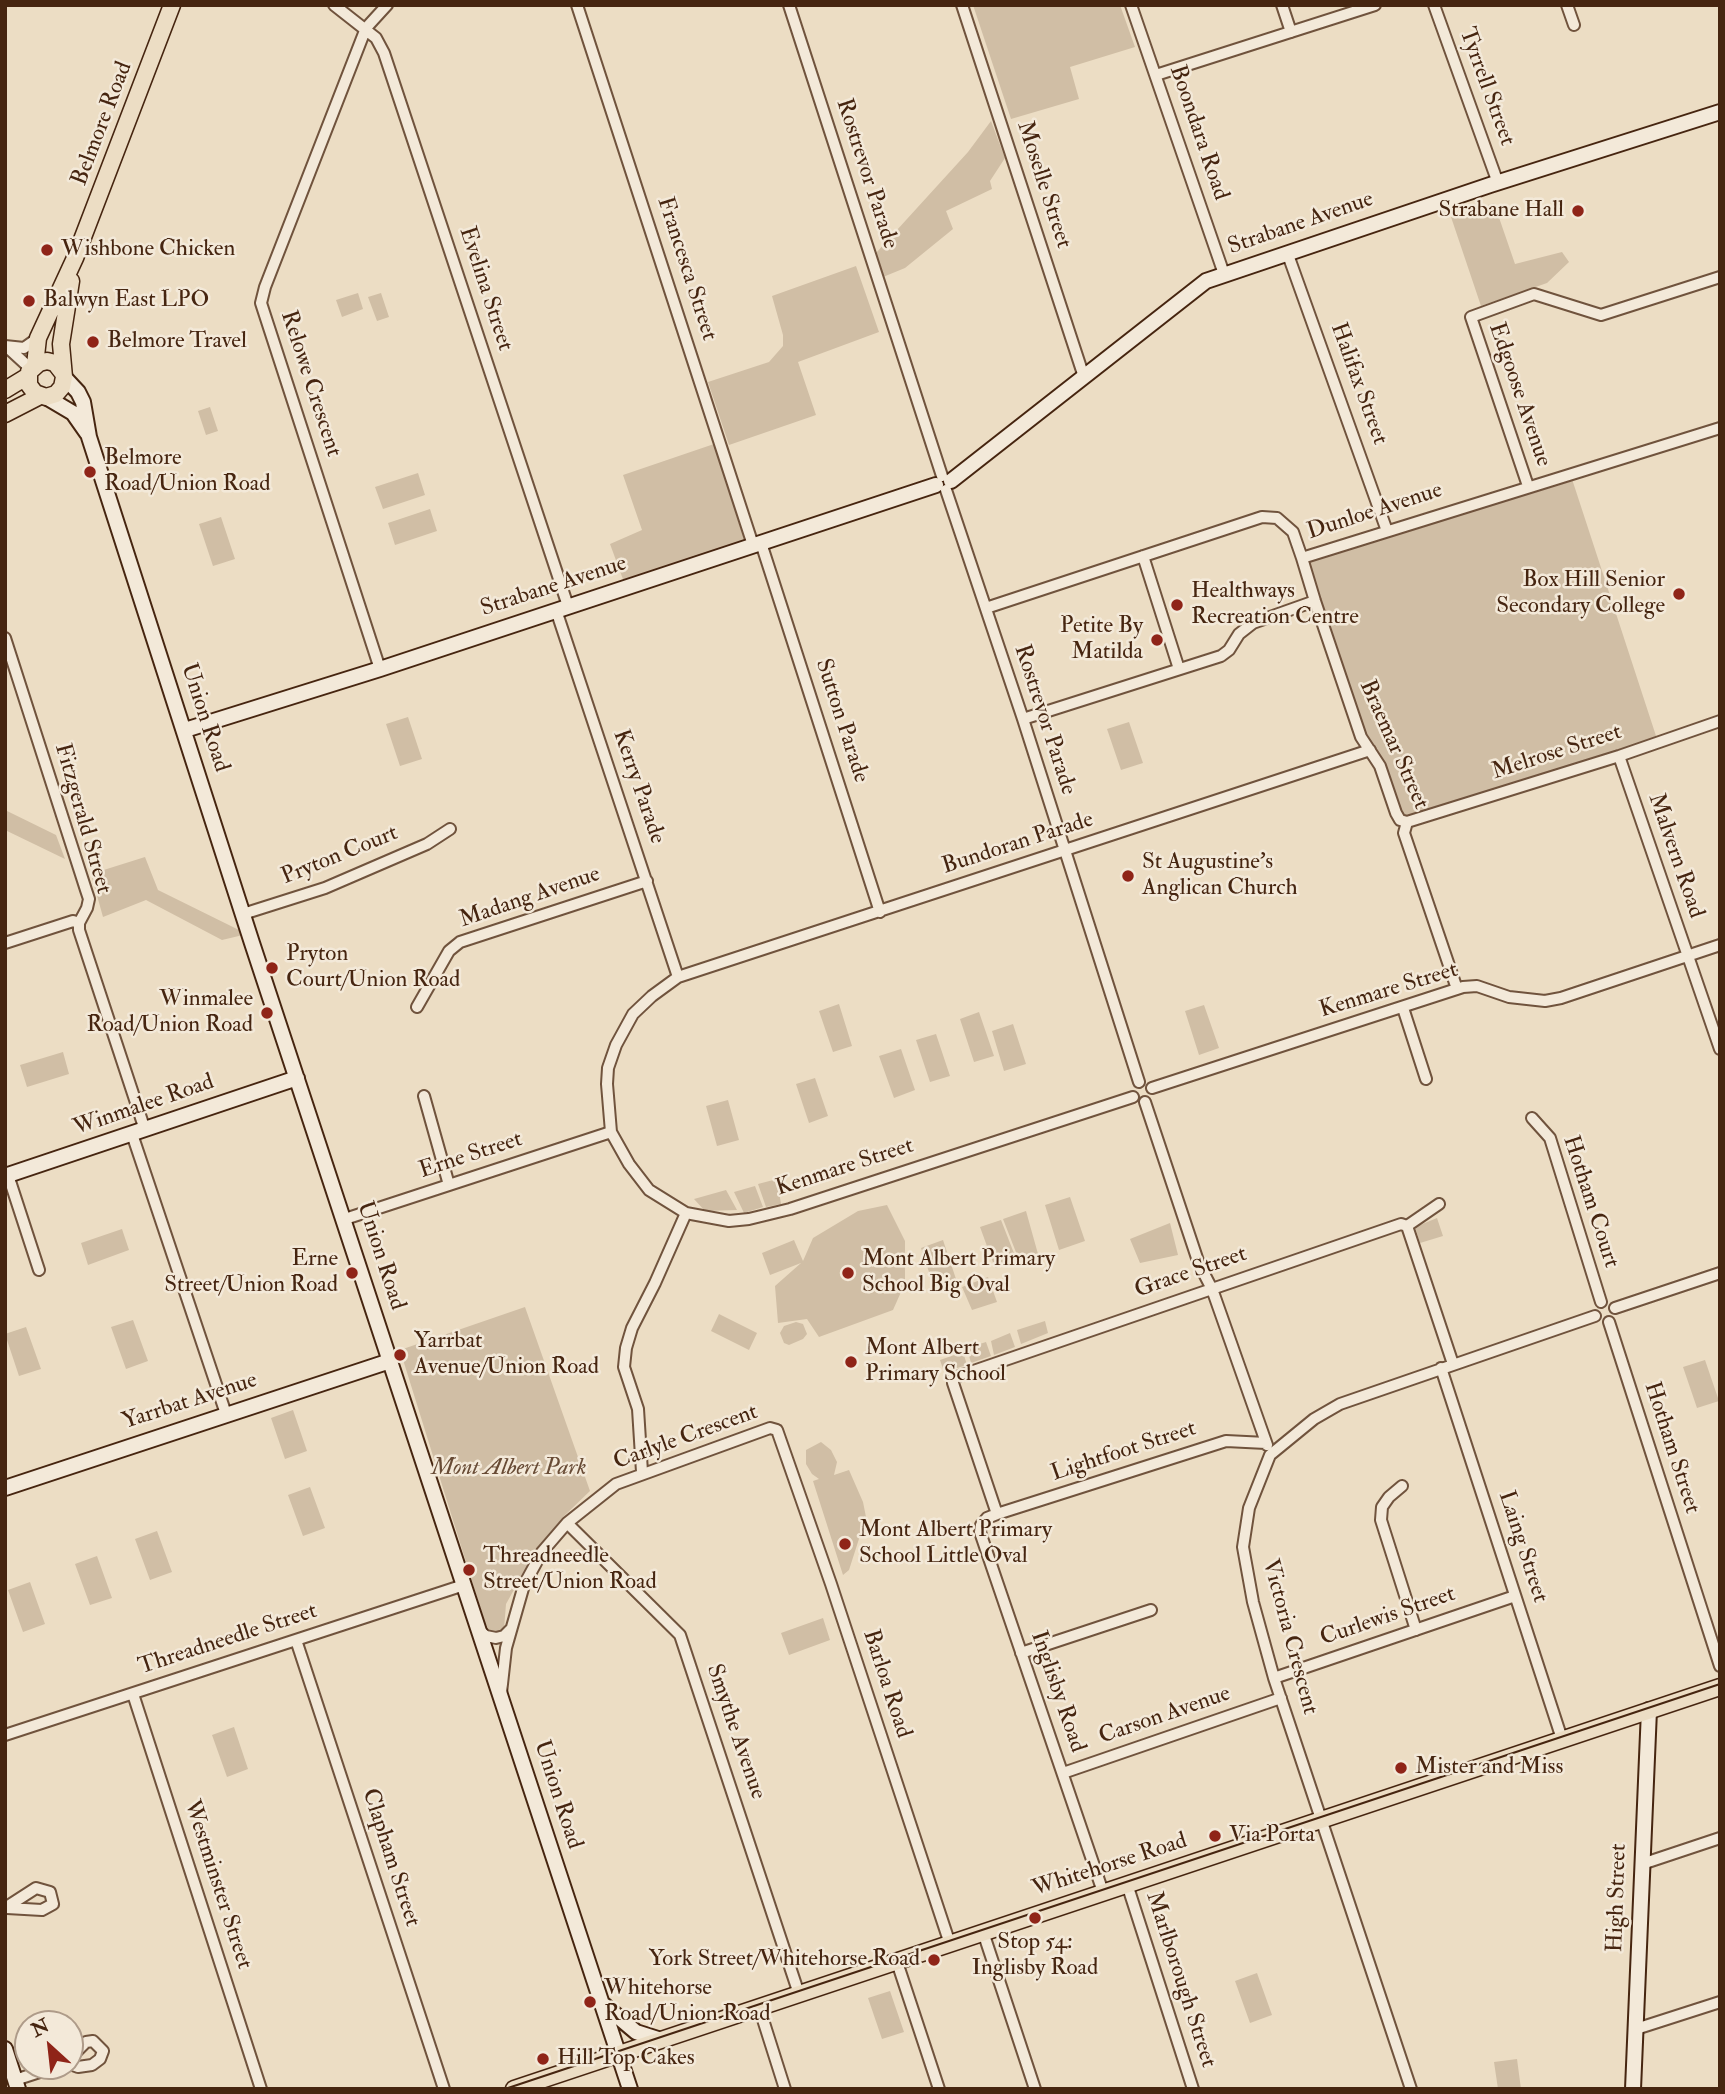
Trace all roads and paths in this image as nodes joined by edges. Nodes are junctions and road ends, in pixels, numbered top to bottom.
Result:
1 (173, 5) edge
2 (334, 5) edge
3 (387, 5) edge
4 (577, 5) edge
5 (789, 5) edge
6 (962, 5) edge
7 (1131, 5) edge
8 (1282, 5) edge
9 (1375, 5) edge
10 (1434, 5) edge
11 (1567, 5) edge
12 (1574, 24) dead end
13 (366, 29) junction
14 (1291, 32) junction
15 (1156, 75) junction
16 (1720, 112) edge
17 (1498, 183) junction
18 (1287, 252) junction
19 (75, 258) junction
20 (1224, 274) junction
21 (1720, 277) edge
22 (38, 338) junction
23 (6, 346) edge
24 (32, 370) junction
25 (63, 375) junction
26 (1084, 377) junction
27 (5, 390) edge
28 (43, 396) junction
29 (5, 414) edge
30 (1720, 428) edge
31 (89, 438) junction
32 (944, 483) junction
33 (1528, 486) junction
34 (1387, 531) junction
35 (757, 544) junction
36 (1143, 556) junction
37 (1302, 558) junction
38 (1315, 601) junction
39 (562, 608) junction
40 (986, 608) junction
41 (5, 638) edge
42 (380, 669) junction
43 (1179, 669) junction
44 (1023, 719) junction
45 (1720, 721) edge
46 (185, 730) junction
47 (1370, 750) junction
48 (1619, 756) junction
49 (1407, 822) junction
50 (450, 830) dead end
51 (1064, 851) junction
52 (647, 881) junction
53 (880, 912) junction
54 (243, 914) junction
55 (79, 923) junction
56 (5, 943) edge
57 (1720, 945) edge
58 (1688, 956) junction
59 (678, 977) junction
60 (1457, 989) junction
61 (417, 1007) dead end
62 (1403, 1008) junction
63 (1720, 1049) edge
64 (297, 1078) junction
65 (1426, 1079) dead end
66 (1139, 1082) junction
67 (1152, 1088) junction
68 (424, 1096) dead end
69 (1133, 1097) junction
70 (1146, 1102) junction
71 (1532, 1118) dead end
72 (138, 1132) junction
73 (611, 1132) junction
74 (6, 1176) edge
75 (449, 1185) junction
76 (1439, 1204) dead end
77 (686, 1213) junction
78 (345, 1219) junction
79 (1408, 1226) junction
80 (39, 1270) dead end
81 (1720, 1273) edge
82 (1212, 1289) junction
83 (1601, 1302) junction
84 (1615, 1308) junction
85 (1595, 1316) junction
86 (1609, 1322) junction
87 (390, 1361) junction
88 (1453, 1364) junction
89 (1441, 1368) junction
90 (226, 1414) junction
91 (782, 1437) joint
92 (1266, 1443) junction
93 (1270, 1455) junction
94 (642, 1472) junction
95 (1402, 1486) dead end
96 (5, 1488) edge
97 (997, 1514) junction
98 (567, 1523) junction
99 (464, 1585) junction
100 (1516, 1596) junction
101 (1151, 1610) dead end
102 (511, 1629) junction
103 (479, 1630) junction
104 (1416, 1630) junction
105 (296, 1640) junction
106 (1021, 1653) junction
107 (1720, 1666) edge
108 (1274, 1678) junction
109 (1720, 1687) edge
110 (133, 1694) junction
111 (1281, 1698) junction
112 (501, 1700) junction
113 (1649, 1710) junction
114 (5, 1735) edge
115 (1562, 1739) junction
116 (1063, 1773) junction
117 (1323, 1820) junction
118 (1720, 1838) edge
119 (1642, 1864) junction
120 (1127, 1884) junction
121 (1103, 1892) junction
122 (983, 1932) junction
123 (950, 1944) junction
124 (897, 1962) junction
125 (799, 1994) junction
126 (1720, 2002) edge
127 (603, 2004) junction
128 (759, 2007) junction
129 (1636, 2029) junction
130 (661, 2040) junction
131 (84, 2044) edge
132 (5, 2049) edge
133 (619, 2054) junction
134 (84, 2066) edge
135 (12, 2077) edge
136 (261, 2089) edge
137 (444, 2089) edge
138 (514, 2089) edge
139 (630, 2089) edge
140 (786, 2089) edge
141 (939, 2089) edge
142 (1035, 2089) edge
143 (1193, 2089) edge
144 (1411, 2089) edge
145 (1633, 2089) edge

1 - 19 main road, Belmore Road
2 - 13 street, Evelina Street
3 - 13 street, Relowe Crescent
4 - 35 street, Francesca Street
5 - 32 street, Rostrevor Parade
6 - 26 street, Moselle Street
7 - 15 street, Boondara Road
8 - 14 street
9 - 14 street
10 - 17 street, Tyrrell Street
11 - 12 street
13 - 39 street, Evelina Street
13 - 42 street, Relowe Crescent
14 - 15 street
15 - 20 street, Boondara Road
16 - 17 street, Strabane Avenue
17 - 18 street, Strabane Avenue
18 - 20 street, Strabane Avenue
18 - 34 street, Halifax Street
19 - 22 main road, Belmore Road
19 - 25 main road, Belmore Road
20 - 26 street, Strabane Avenue
21 - 33 street, Edgoose Avenue
22 - 23 street
22 - 24 main road, Belmore Road
23 - 24 street
24 - 25 main road
24 - 27 main road
24 - 28 main road
25 - 28 main road
25 - 31 street, Union Road
26 - 32 street, Strabane Avenue
28 - 29 main road
28 - 31 street, Union Road
30 - 33 street, Dunloe Avenue
31 - 46 street, Union Road
32 - 35 street, Strabane Avenue
32 - 40 street, Rostrevor Parade
33 - 34 street, Dunloe Avenue
34 - 37 street, Dunloe Avenue
35 - 39 street, Strabane Avenue
35 - 53 street, Sutton Parade
36 - 37 street, Dunloe Avenue
36 - 40 street, Dunloe Avenue
36 - 43 street
37 - 38 street, Braemar Street
38 - 43 street
38 - 47 street, Braemar Street
39 - 42 street, Strabane Avenue
39 - 52 street, Kerry Parade
40 - 44 street, Rostrevor Parade
41 - 55 street, Fitzgerald Street
42 - 46 street, Strabane Avenue
43 - 44 street
44 - 51 street, Rostrevor Parade
45 - 48 street, Melrose Street
46 - 54 street, Union Road
47 - 49 street, Braemar Street
47 - 51 street, Bundoran Parade
48 - 49 street, Melrose Street
48 - 58 street, Malvern Road
49 - 60 street, Braemar Street
50 - 54 street, Pryton Court
51 - 53 street, Bundoran Parade
51 - 66 street, Rostrevor Parade
52 - 59 street, Kerry Parade
52 - 61 street, Madang Avenue
53 - 59 street, Bundoran Parade
54 - 64 street, Union Road
55 - 56 street
55 - 72 street, Fitzgerald Street
57 - 58 street, Kenmare Street
58 - 60 street, Kenmare Street
58 - 63 street, Malvern Road
59 - 73 street, Bundoran Parade
60 - 62 street, Kenmare Street
62 - 65 street
62 - 67 street, Kenmare Street
64 - 72 street, Winmalee Road
64 - 78 street, Union Road
66 - 67 street
66 - 69 street
67 - 70 street
68 - 75 street
69 - 70 street
69 - 77 street, Kenmare Street
70 - 82 street
71 - 83 street, Hotham Court
72 - 74 street, Winmalee Road
72 - 90 street, Fitzgerald Street
73 - 75 street, Erne Street
73 - 77 street
74 - 80 street
75 - 78 street, Erne Street
76 - 79 street, Grace Street
77 - 94 street
78 - 87 street, Union Road
79 - 82 street, Grace Street
79 - 88 street
81 - 84 street
82 - 92 street
82 - 97 street, Grace Street
83 - 84 street
83 - 85 street
84 - 86 street
85 - 86 street
85 - 88 street, Victoria Crescent
86 - 107 street, Hotham Street
87 - 90 street, Yarrbat Avenue
87 - 99 street, Union Road
88 - 89 street, Victoria Crescent
89 - 93 street, Victoria Crescent
89 - 100 street, Laing Street
90 - 96 street, Yarrbat Avenue
91 - 94 street, Carlyle Crescent
91 - 123 street, Barloa Road
92 - 93 street
92 - 97 street, Lightfoot Street
93 - 108 street, Victoria Crescent
94 - 98 street, Carlyle Crescent
95 - 104 street
97 - 106 street, Inglisby Road
98 - 102 street, Carlyle Crescent
98 - 125 street, Smythe Avenue
99 - 103 street, Union Road
99 - 105 street, Threadneedle Street
100 - 104 street, Curlewis Street
100 - 115 street, Laing Street
101 - 106 street
102 - 103 street
102 - 112 street, Carlyle Crescent
103 - 112 street, Union Road
104 - 108 street, Curlewis Street
105 - 110 street, Threadneedle Street
105 - 137 street, Clapham Street
106 - 116 street, Inglisby Road
108 - 111 street, Victoria Crescent
109 - 113 main road, Whitehorse Road
110 - 114 street, Threadneedle Street
110 - 136 street, Westminster Street
111 - 116 street, Carson Avenue
111 - 117 street, Victoria Crescent
112 - 127 street, Union Road
113 - 115 main road, Whitehorse Road
113 - 119 street, High Street
115 - 117 main road, Whitehorse Road
116 - 121 street, Inglisby Road
117 - 120 main road, Whitehorse Road
117 - 144 street, Victoria Crescent
118 - 119 street
119 - 129 street, High Street
120 - 121 main road, Whitehorse Road
120 - 143 street, Marlborough Street
121 - 122 main road, Whitehorse Road
122 - 123 main road, Whitehorse Road
122 - 142 street
123 - 124 main road, Whitehorse Road
124 - 125 main road, Whitehorse Road
124 - 141 street
125 - 128 main road, Whitehorse Road
126 - 129 street
127 - 130 street
127 - 133 street, Union Road
128 - 130 main road, Whitehorse Road
128 - 140 street
129 - 145 street, High Street
130 - 133 main road, Whitehorse Road
131 - 134 street
132 - 135 street
133 - 138 main road, Whitehorse Road
133 - 139 street, Union Road

